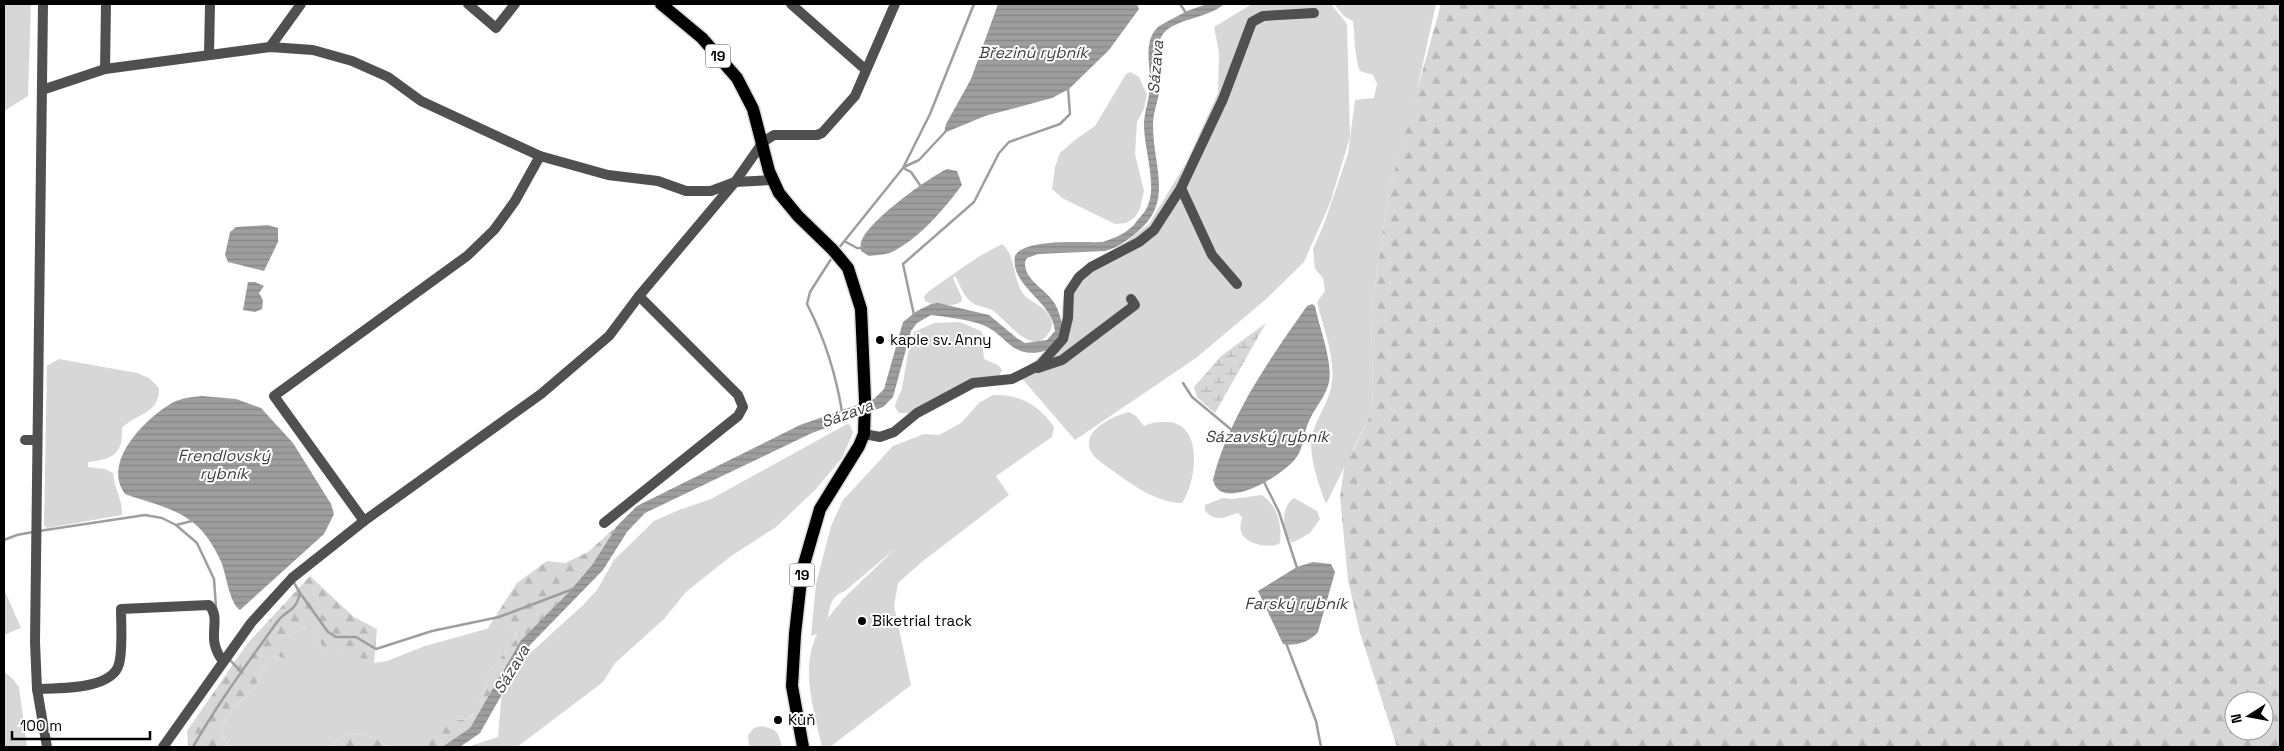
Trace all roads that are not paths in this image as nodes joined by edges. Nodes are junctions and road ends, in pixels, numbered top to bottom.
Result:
1 (43, 4) edge
2 (106, 4) edge
3 (210, 4) edge
4 (301, 4) edge
5 (468, 4) edge
6 (515, 4) edge
7 (661, 4) edge
8 (791, 4) edge
9 (895, 4) edge
10 (1314, 12) dead end
11 (270, 47) junction
12 (209, 55) junction
13 (105, 69) junction
14 (866, 70) junction
15 (42, 90) junction
16 (763, 142) junction
17 (540, 156) junction
18 (772, 180) junction
19 (735, 182) junction
20 (1181, 188) junction
21 (1237, 284) dead end
22 (638, 296) junction
23 (1131, 299) dead end
24 (1032, 370) junction
25 (864, 434) junction
26 (25, 440) dead end
27 (37, 440) junction
28 (364, 521) junction
29 (604, 523) dead end
30 (223, 661) junction
31 (37, 689) junction
32 (47, 747) edge
33 (163, 747) edge
34 (803, 747) edge

1 - 15 street
2 - 13 street
3 - 12 street
4 - 11 street
5 - 6 street
7 - 16 main road, 19
8 - 14 street
9 - 14 street
10 - 20 street
11 - 12 street
11 - 17 street
12 - 13 street
13 - 15 street
14 - 16 street
15 - 27 street
16 - 18 main road, 19
16 - 19 street
17 - 19 street
17 - 28 street
18 - 19 street
18 - 25 main road, 19
19 - 22 street
20 - 21 street
20 - 24 street
22 - 28 street
22 - 29 street
23 - 24 street
24 - 25 street
25 - 34 main road, 19
26 - 27 street
27 - 31 street
28 - 30 street
30 - 31 street
30 - 33 street
31 - 32 street

